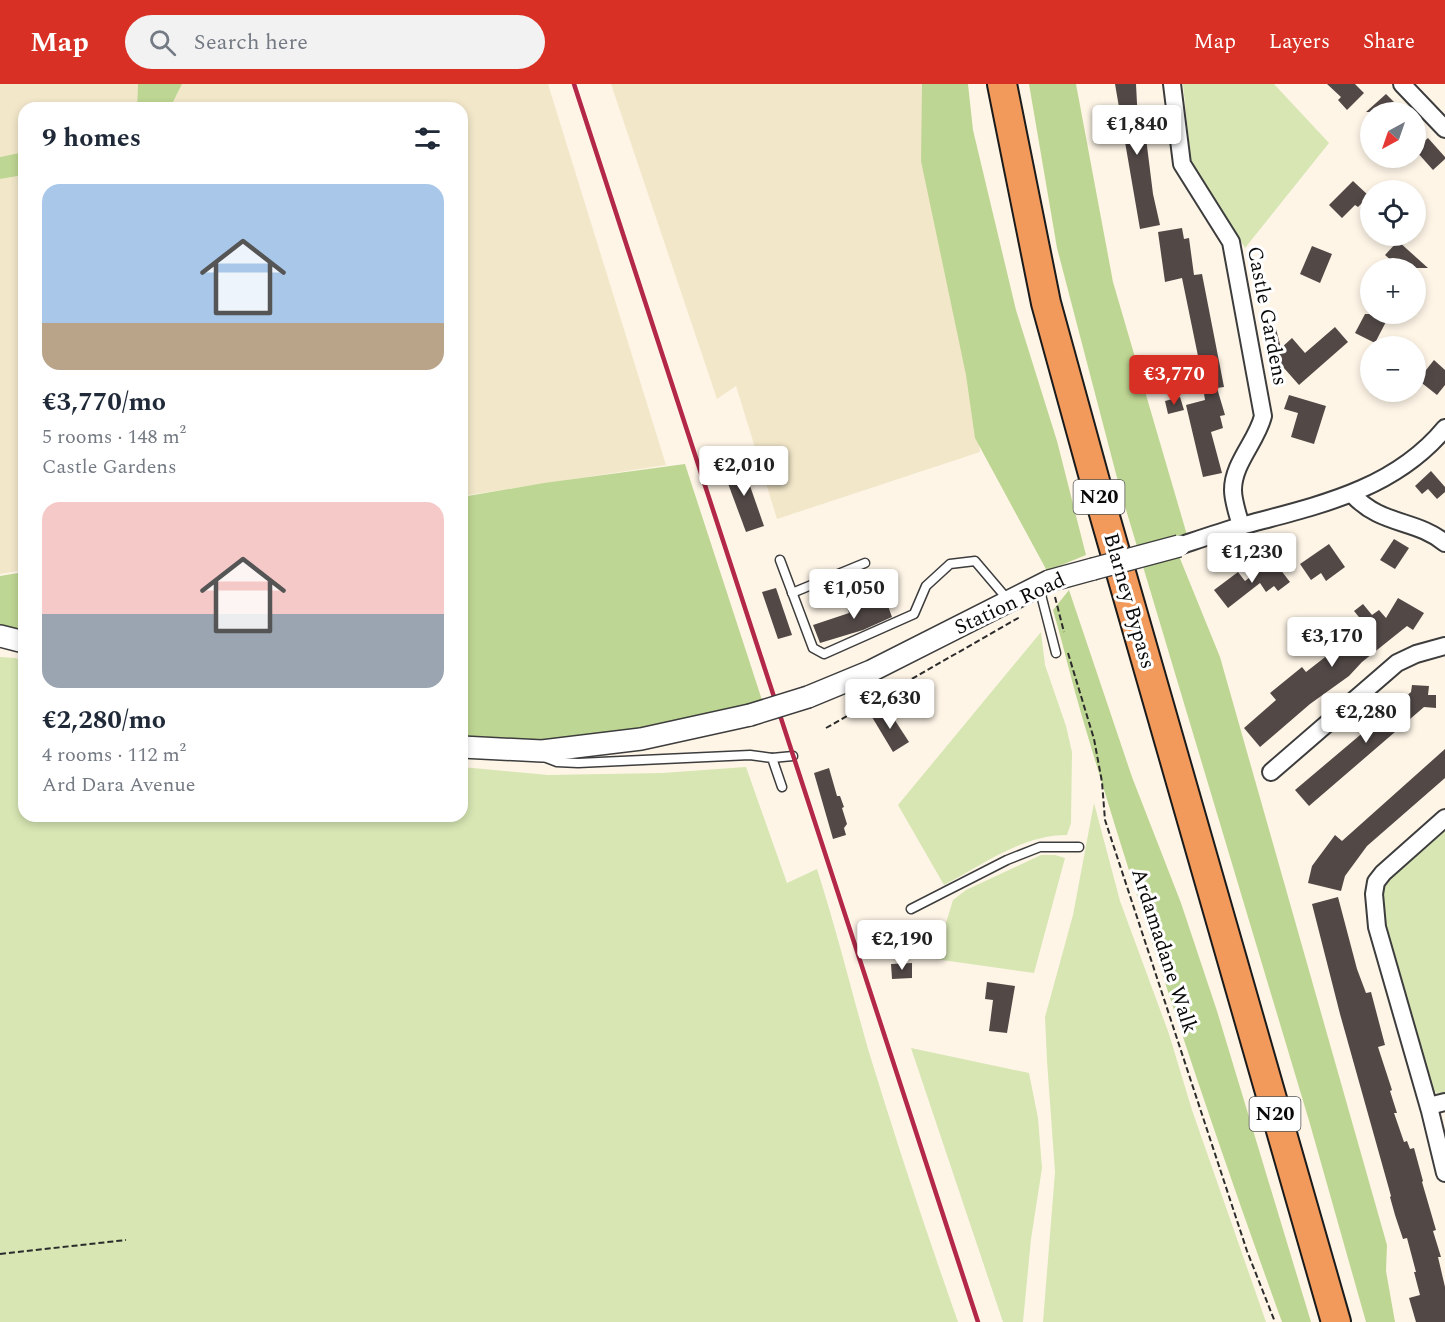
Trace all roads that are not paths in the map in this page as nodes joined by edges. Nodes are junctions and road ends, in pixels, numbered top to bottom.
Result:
1 (1002, 84) edge
2 (1172, 84) edge
3 (1402, 84) edge
4 (1445, 129) edge
5 (1445, 428) edge
6 (1352, 495) junction
7 (1241, 526) junction
8 (1445, 543) edge
9 (1179, 546) joint
10 (780, 560) dead end
11 (865, 563) dead end
12 (792, 593) junction
13 (1041, 595) junction
14 (1010, 601) junction
15 (0, 636) edge
16 (18, 640) edge
17 (1445, 646) edge
18 (1056, 652) dead end
19 (468, 747) edge
20 (542, 751) junction
21 (793, 756) dead end
22 (772, 758) junction
23 (1270, 772) dead end
24 (782, 787) dead end
25 (1445, 818) edge
26 (1079, 848) dead end
27 (911, 909) dead end
28 (1437, 1104) edge
29 (1445, 1173) edge
30 (1336, 1322) edge

1 - 30 highway, Blarney Bypass / N20
2 - 7 street, Castle Gardens
3 - 4 street
5 - 6 street, Station Road
6 - 7 street, Station Road
6 - 8 street
7 - 9 street, Station Road
9 - 13 street, Station Road, bridge
10 - 12 lane
11 - 12 lane
12 - 14 lane
13 - 14 street, Station Road
13 - 18 lane
14 - 20 street, Station Road, bridge
15 - 16 street
17 - 23 street
19 - 20 street, Station Road
20 - 22 lane
21 - 22 lane
22 - 24 lane
25 - 28 street
26 - 27 lane
28 - 29 street

